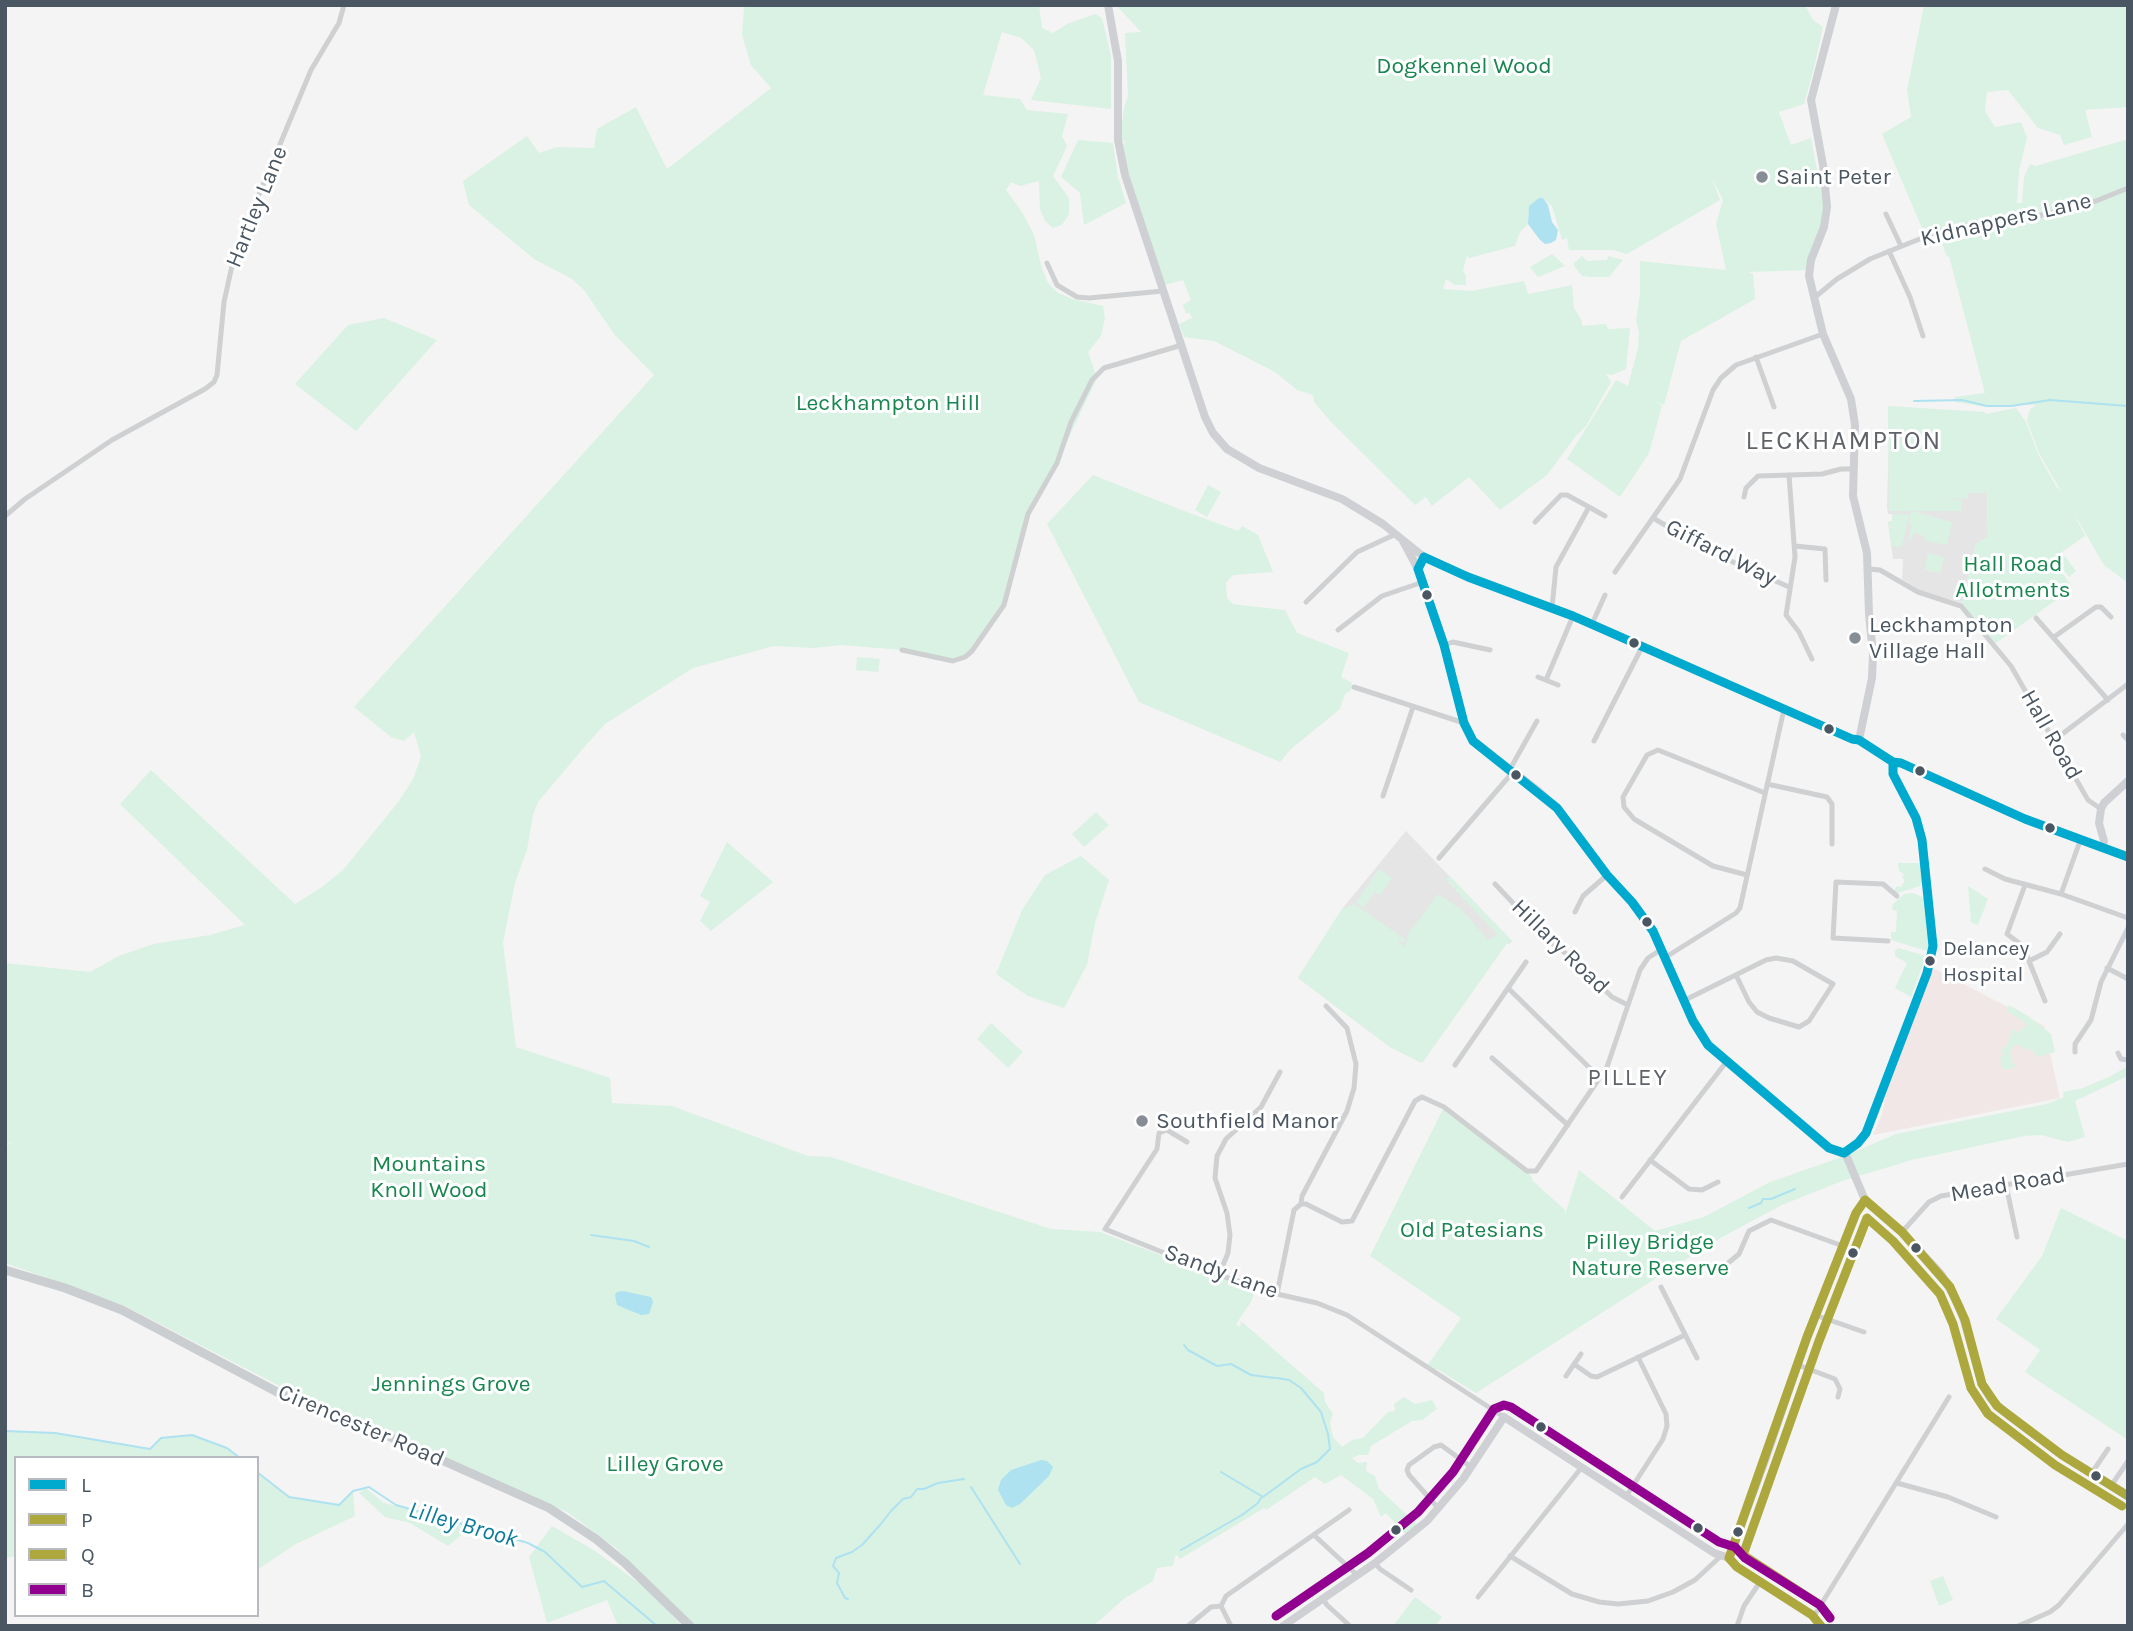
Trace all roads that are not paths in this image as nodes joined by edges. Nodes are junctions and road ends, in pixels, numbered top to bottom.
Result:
1 (344, 5) edge
2 (1108, 5) edge
3 (1836, 5) edge
4 (2128, 188) edge
5 (1886, 214) dead end
6 (1901, 246) junction
7 (1889, 251) junction
8 (1047, 264) dead end
9 (1163, 291) junction
10 (1814, 298) junction
11 (1823, 334) junction
12 (1923, 335) dead end
13 (1182, 345) junction
14 (1756, 357) junction
15 (1774, 407) dead end
16 (1854, 469) junction
17 (1789, 475) junction
18 (1744, 498) dead end
19 (1589, 507) junction
20 (5, 516) edge
21 (1605, 516) dead end
22 (1653, 518) junction
23 (1535, 522) dead end
24 (1399, 537) junction
25 (1795, 546) junction
26 (1424, 557) junction
27 (1419, 569) junction
28 (1868, 569) junction
29 (1615, 572) dead end
30 (1826, 579) dead end
31 (1423, 582) junction
32 (1789, 587) junction
33 (1605, 595) dead end
34 (1306, 602) dead end
35 (1552, 608) junction
36 (1573, 616) junction
37 (2111, 617) dead end
38 (2036, 618) dead end
39 (1592, 624) junction
40 (1338, 630) dead end
41 (2054, 637) junction
42 (1444, 645) junction
43 (1642, 647) junction
44 (902, 650) dead end
45 (1490, 650) dead end
46 (1812, 659) dead end
47 (1538, 677) dead end
48 (1546, 681) junction
49 (2128, 684) edge
50 (1558, 685) dead end
51 (1354, 687) dead end
52 (2108, 699) junction
53 (1413, 707) junction
54 (1784, 709) junction
55 (1537, 721) dead end
56 (1464, 723) junction
57 (1859, 740) junction
58 (1594, 741) dead end
59 (2053, 741) junction
60 (1893, 762) junction
61 (1510, 772) junction
62 (2128, 781) edge
63 (1767, 784) junction
64 (1765, 793) junction
65 (1383, 796) dead end
66 (2101, 809) junction
67 (2080, 841) junction
68 (1832, 844) dead end
69 (2102, 848) junction
70 (2128, 857) edge
71 (1439, 858) dead end
72 (1985, 869) dead end
73 (1607, 875) junction
74 (1747, 875) junction
75 (1495, 884) dead end
76 (2025, 886) junction
77 (2061, 894) junction
78 (1897, 896) dead end
79 (1575, 912) dead end
80 (2128, 918) edge
81 (2128, 928) edge
82 (2007, 934) junction
83 (2060, 934) dead end
84 (2000, 938) dead end
85 (1888, 941) dead end
86 (1664, 953) junction
87 (2029, 961) junction
88 (1527, 962) dead end
89 (2107, 968) junction
90 (1736, 975) junction
91 (2128, 979) edge
92 (1508, 988) junction
93 (1683, 1000) junction
94 (2045, 1001) dead end
95 (1628, 1005) junction
96 (1326, 1006) dead end
97 (2075, 1052) dead end
98 (2118, 1053) dead end
99 (1492, 1058) dead end
100 (2128, 1060) edge
101 (1727, 1061) junction
102 (1455, 1065) dead end
103 (1280, 1072) dead end
104 (1600, 1078) junction
105 (1568, 1125) junction
106 (1187, 1142) dead end
107 (1844, 1153) junction
108 (1650, 1160) junction
109 (2128, 1164) edge
110 (1718, 1182) dead end
111 (2006, 1185) junction
112 (1622, 1197) dead end
113 (1865, 1200) junction
114 (1301, 1204) junction
115 (1902, 1232) junction
116 (2017, 1237) dead end
117 (1843, 1246) junction
118 (1727, 1264) dead end
119 (5, 1270) edge
120 (1220, 1275) junction
121 (1661, 1287) dead end
122 (1277, 1294) junction
123 (1815, 1315) junction
124 (1864, 1332) dead end
125 (1685, 1335) junction
126 (1580, 1354) dead end
127 (1638, 1357) junction
128 (1697, 1358) dead end
129 (1574, 1364) junction
130 (1798, 1365) junction
131 (1566, 1376) dead end
132 (1838, 1397) dead end
133 (1949, 1397) dead end
134 (1504, 1417) junction
135 (2108, 1449) dead end
136 (2128, 1461) edge
137 (1471, 1466) junction
138 (1582, 1467) junction
139 (2091, 1474) junction
140 (1897, 1483) junction
141 (2111, 1486) junction
142 (1627, 1495) junction
143 (2128, 1496) edge
144 (1438, 1509) junction
145 (1349, 1510) dead end
146 (1996, 1517) dead end
147 (2128, 1524) edge
148 (1315, 1536) junction
149 (1510, 1556) junction
150 (1725, 1557) junction
151 (1375, 1563) junction
152 (1357, 1575) junction
153 (1760, 1582) junction
154 (1411, 1590) dead end
155 (1478, 1597) dead end
156 (1323, 1599) junction
157 (1221, 1606) junction
158 (1814, 1616) junction
159 (690, 1626) edge
160 (1188, 1626) edge
161 (1231, 1626) edge
162 (1283, 1626) edge
163 (1350, 1626) edge
164 (1737, 1626) edge
165 (1821, 1626) edge
166 (2018, 1626) edge

1 - 20 street, Hartley Lane
2 - 9 street
3 - 10 street
4 - 6 street, Kidnappers Lane
5 - 6 street
6 - 7 street, Kidnappers Lane
7 - 10 street, Kidnappers Lane
7 - 12 street
8 - 9 street
9 - 13 street
10 - 11 street
11 - 14 street
11 - 16 street
13 - 24 street
13 - 44 street
14 - 15 street
14 - 22 street
16 - 17 street
16 - 28 street
17 - 18 street
17 - 25 street
19 - 21 street
19 - 23 street
19 - 35 street
22 - 29 street
22 - 32 street, Giffard Way
24 - 26 street
24 - 27 street
24 - 34 street
25 - 30 street
25 - 32 street
26 - 27 street
26 - 35 street
27 - 31 street
28 - 57 street
28 - 59 street, Hall Road
31 - 40 street
31 - 42 street
32 - 46 street
33 - 39 street
35 - 36 street
36 - 39 street
36 - 48 street
37 - 41 street
38 - 41 street
39 - 43 street
41 - 52 street
42 - 45 street
42 - 56 street
43 - 54 street
43 - 58 street
47 - 48 street
48 - 50 street
49 - 52 street
51 - 53 street
52 - 59 street
53 - 56 street
53 - 65 street
54 - 57 street
54 - 63 street
55 - 61 street
56 - 61 street
57 - 60 street
59 - 66 street, Hall Road
60 - 67 street
60 - 107 street
61 - 71 street
61 - 73 street
62 - 66 street
63 - 64 street
63 - 68 street
64 - 74 street
64 - 74 street
66 - 69 street
67 - 69 street
67 - 77 street
69 - 70 street
72 - 76 street
73 - 79 street
73 - 86 street
74 - 86 street
75 - 95 street, Hillary Road
76 - 77 street
76 - 82 street
77 - 80 street
78 - 85 street
81 - 89 street
82 - 84 street
82 - 87 street
83 - 87 street
86 - 93 street
86 - 95 street
87 - 94 street
88 - 92 street
89 - 91 street
89 - 97 street
90 - 90 street
90 - 93 street
92 - 102 street
92 - 104 street
93 - 101 street
95 - 104 street
96 - 114 street
98 - 100 street
99 - 105 street
101 - 107 street
101 - 108 street
103 - 120 street
104 - 105 street
105 - 114 street
106 - 120 street, Sandy Lane
107 - 113 street
108 - 110 street
108 - 112 street
109 - 111 street, Mead Road
111 - 115 street, Mead Road
111 - 116 street
113 - 115 street
113 - 117 street
114 - 122 street
115 - 139 street
117 - 118 street
117 - 123 street
119 - 159 main road, Cirencester Road
120 - 122 street, Sandy Lane
121 - 125 street
122 - 134 street, Sandy Lane
123 - 124 street
123 - 130 street
125 - 127 street
125 - 128 street
126 - 129 street
127 - 129 street
127 - 142 street
129 - 131 street
130 - 132 street
130 - 150 street
133 - 140 street
134 - 137 street
134 - 138 street, Sandy Lane
135 - 139 street
136 - 141 street
137 - 144 street
137 - 144 street
138 - 142 street, Sandy Lane
138 - 149 street
139 - 141 street
140 - 146 street
140 - 158 street
141 - 143 street
142 - 150 street, Sandy Lane
144 - 151 street
145 - 148 street
147 - 166 street
148 - 152 street
148 - 157 street
149 - 150 street
149 - 155 street
150 - 153 street, Sandy Lane
151 - 152 street
151 - 154 street
152 - 156 street
153 - 158 street, Sandy Lane
153 - 164 street
156 - 162 street
156 - 163 street
157 - 160 street
157 - 161 street
158 - 165 street

